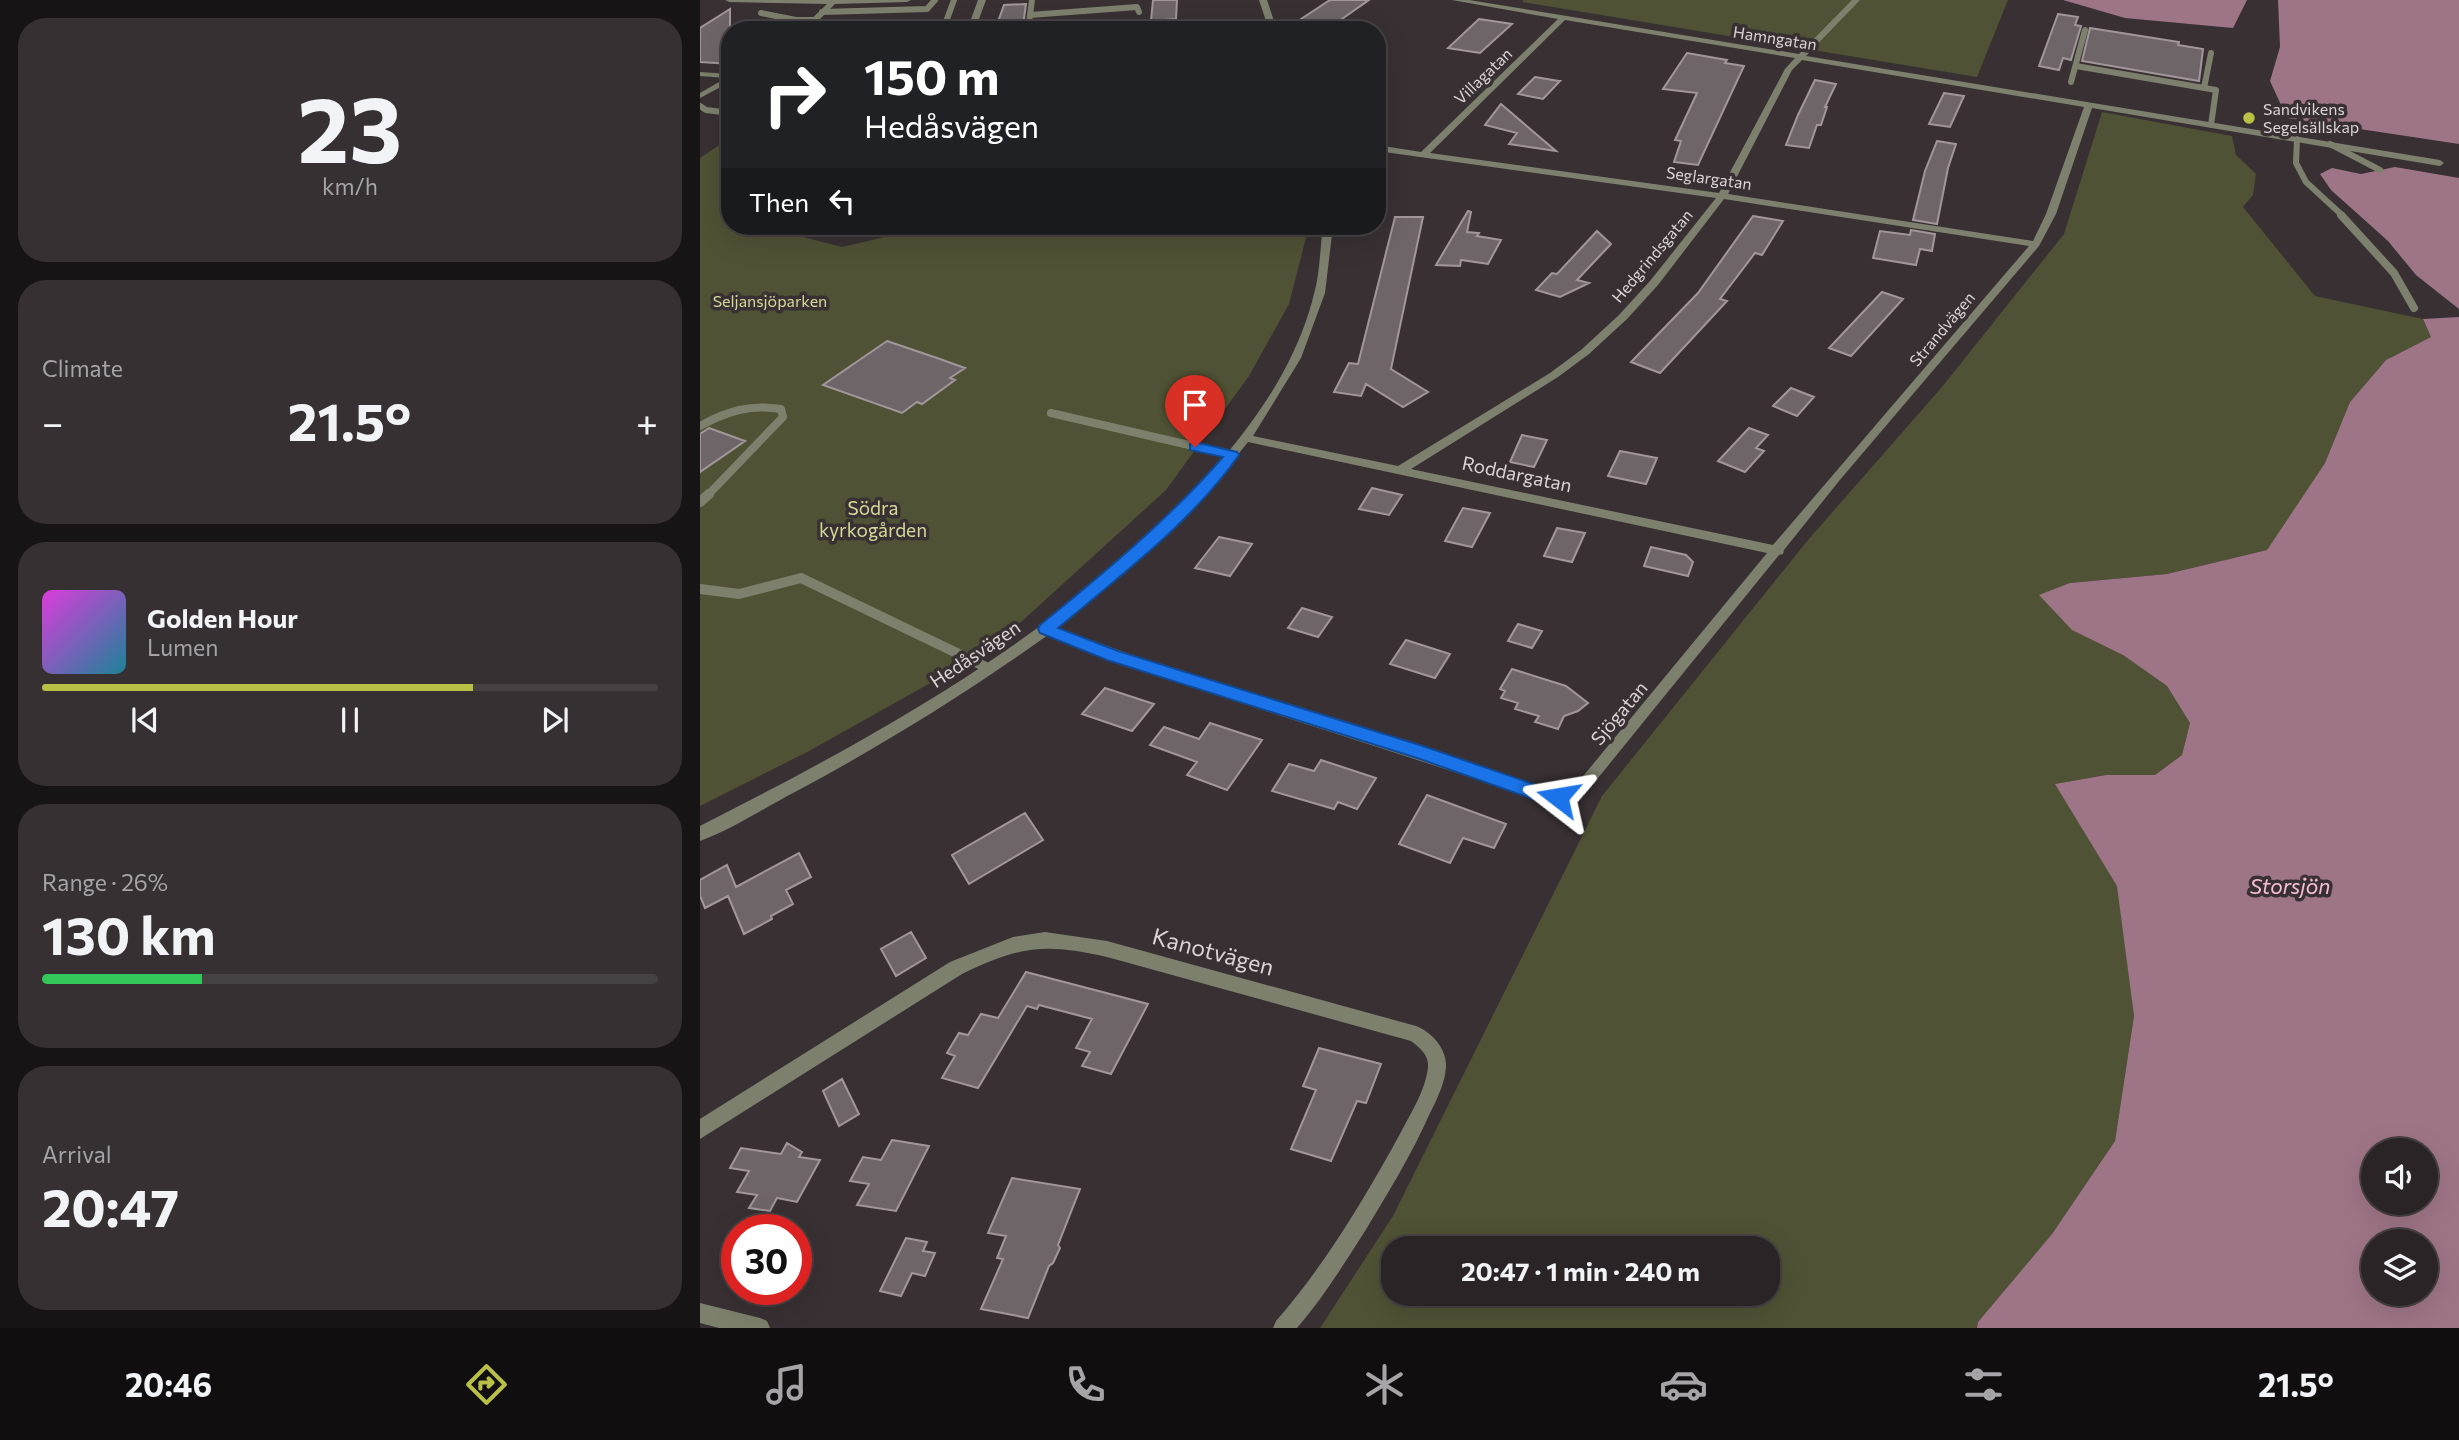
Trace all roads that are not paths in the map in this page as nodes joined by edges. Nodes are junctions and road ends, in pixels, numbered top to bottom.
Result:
1 (729, 0) edge
2 (907, 0) edge
3 (935, 0) edge
4 (954, 0) edge
5 (982, 0) edge
6 (1032, 0) edge
7 (1263, 0) edge
8 (1456, 0) edge
9 (1856, 0) edge
10 (833, 2) junction
11 (822, 12) junction
12 (1139, 12) dead end
13 (761, 13) dead end
14 (1030, 15) junction
15 (1563, 18) junction
16 (814, 20) joint
17 (946, 21) edge
18 (974, 21) edge
19 (1029, 21) edge
20 (1270, 21) edge
21 (2085, 30) dead end
22 (2211, 54) dead end
23 (1799, 56) junction
24 (2076, 66) junction
25 (700, 74) edge
26 (721, 77) edge
27 (2071, 82) dead end
28 (721, 83) edge
29 (2204, 88) junction
30 (700, 96) edge
31 (2089, 104) junction
32 (700, 106) edge
33 (721, 112) edge
34 (2211, 125) junction
35 (2297, 139) junction
36 (2330, 144) junction
37 (1386, 149) edge
38 (1423, 154) junction
39 (2440, 163) dead end
40 (2380, 170) dead end
41 (1722, 196) junction
42 (1327, 235) edge
43 (2036, 244) junction
44 (2414, 308) dead end
45 (1051, 414) dead end
46 (700, 426) edge
47 (1247, 438) junction
48 (1232, 455) junction
49 (1402, 469) junction
50 (700, 502) edge
51 (1778, 551) junction
52 (700, 589) edge
53 (1046, 629) junction
54 (990, 669) junction
55 (700, 834) edge
56 (700, 1130) edge
57 (700, 1314) edge
58 (760, 1328) edge
59 (1283, 1328) edge

1 - 10 street
2 - 10 street
3 - 11 lane
4 - 17 lane
5 - 18 street
6 - 14 lane
7 - 20 street
8 - 15 street, Hamngatan
9 - 23 street, Hedgrindsgatan
10 - 11 street
11 - 16 street
12 - 14 lane
13 - 16 lane
14 - 19 lane
15 - 23 street, Hamngatan
15 - 38 street, Villagatan
21 - 24 lane
22 - 29 lane
23 - 31 street, Hamngatan
23 - 41 street, Hedgrindsgatan
24 - 27 lane
24 - 29 lane
25 - 26 street
28 - 30 street
29 - 34 lane
31 - 34 street, Hamngatan
31 - 43 street, Strandvägen
32 - 33 lane
34 - 35 street, Hamngatan
35 - 36 street, Hamngatan
35 - 44 lane
36 - 39 street, Hamngatan
36 - 40 lane
37 - 38 street, Seglargatan
38 - 41 street, Seglargatan
41 - 43 street, Seglargatan
41 - 49 street, Hedgrindsgatan
42 - 47 street, Hedåsvägen
43 - 51 street, Strandvägen
45 - 48 lane
46 - 50 lane
47 - 48 street, Hedåsvägen
47 - 49 street, Roddargatan
48 - 53 street, Hedåsvägen
49 - 51 street, Roddargatan
51 - 53 street, Sjögatan
52 - 54 lane
53 - 54 street, Hedåsvägen
54 - 55 street, Hedåsvägen
56 - 59 street, Kanotvägen
57 - 58 street

